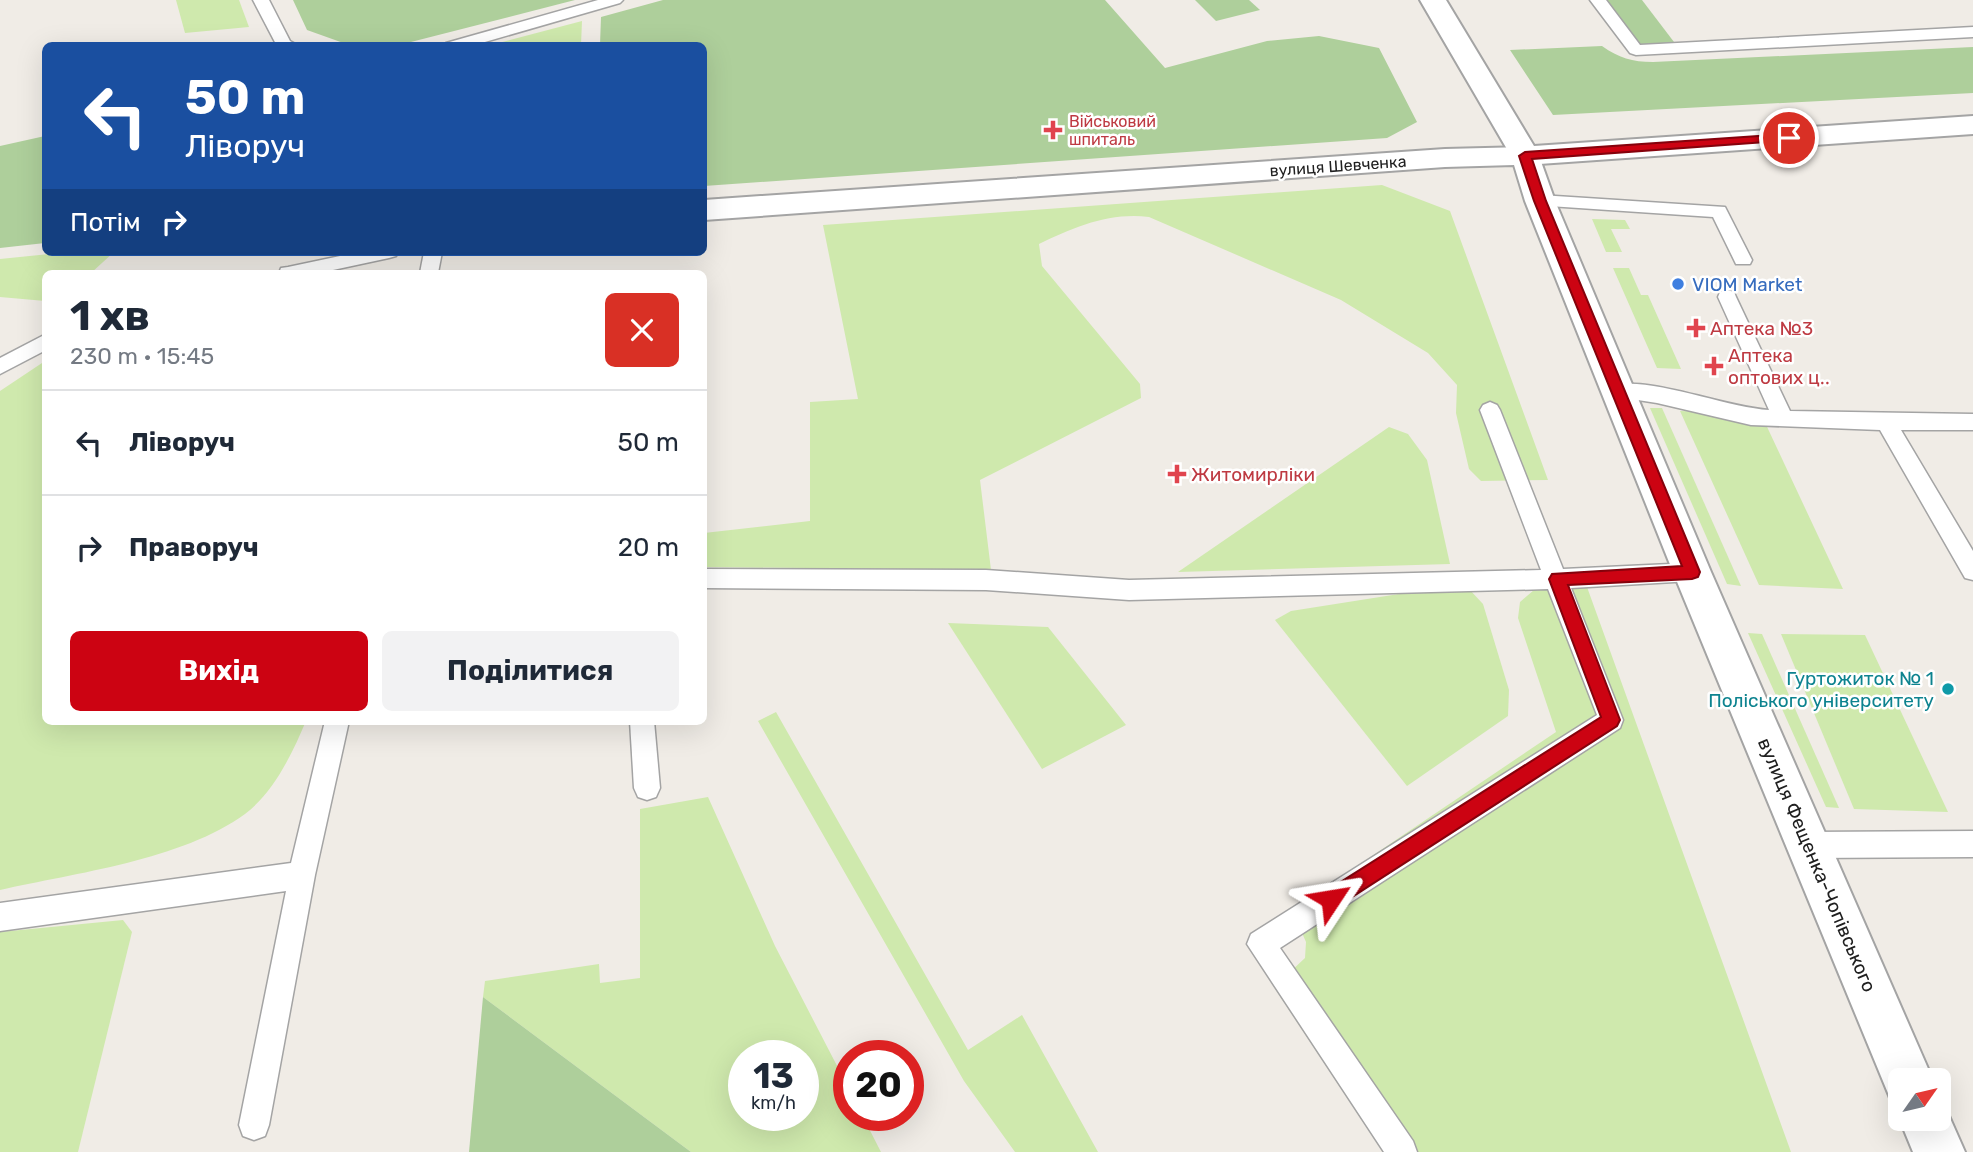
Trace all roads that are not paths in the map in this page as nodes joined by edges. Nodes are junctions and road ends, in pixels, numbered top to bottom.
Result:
1 (261, 0) edge
2 (615, 0) edge
3 (1433, 0) edge
4 (1598, 0) edge
5 (1973, 32) edge
6 (283, 42) edge
7 (466, 42) edge
8 (1973, 125) edge
9 (1525, 156) junction
10 (1540, 201) junction
11 (707, 210) edge
12 (370, 256) edge
13 (1743, 260) dead end
14 (302, 270) edge
15 (1727, 297) dead end
16 (42, 343) edge
17 (0, 367) edge
18 (1619, 391) junction
19 (1490, 410) dead end
20 (1783, 418) junction
21 (1886, 422) junction
22 (1973, 422) edge
23 (1692, 572) junction
24 (1973, 572) edge
25 (707, 579) edge
26 (1557, 579) junction
27 (336, 725) edge
28 (642, 725) edge
29 (647, 788) dead end
30 (1973, 844) edge
31 (1809, 845) junction
32 (302, 874) junction
33 (0, 917) edge
34 (1903, 1068) edge
35 (254, 1125) dead end
36 (1930, 1131) edge
37 (1402, 1152) edge
38 (1939, 1152) edge

1 - 6 lane
2 - 7 lane
3 - 9 street, вулиця Фещенка-Чопівського
4 - 5 lane
8 - 9 street, вулиця Шевченка
9 - 10 street, вулиця Фещенка-Чопівського
9 - 11 street, вулиця Шевченка
10 - 13 lane
10 - 18 street, вулиця Фещенка-Чопівського
12 - 14 lane
15 - 20 lane
16 - 17 lane
18 - 20 lane
18 - 23 street, вулиця Фещенка-Чопівського
19 - 26 lane
20 - 21 lane
21 - 22 lane
21 - 24 lane
23 - 26 lane
23 - 31 street, вулиця Фещенка-Чопівського
25 - 26 lane
26 - 37 lane
27 - 32 lane
28 - 29 lane
30 - 31 lane
31 - 34 street, вулиця Фещенка-Чопівського
32 - 33 lane
32 - 35 lane
36 - 38 street

